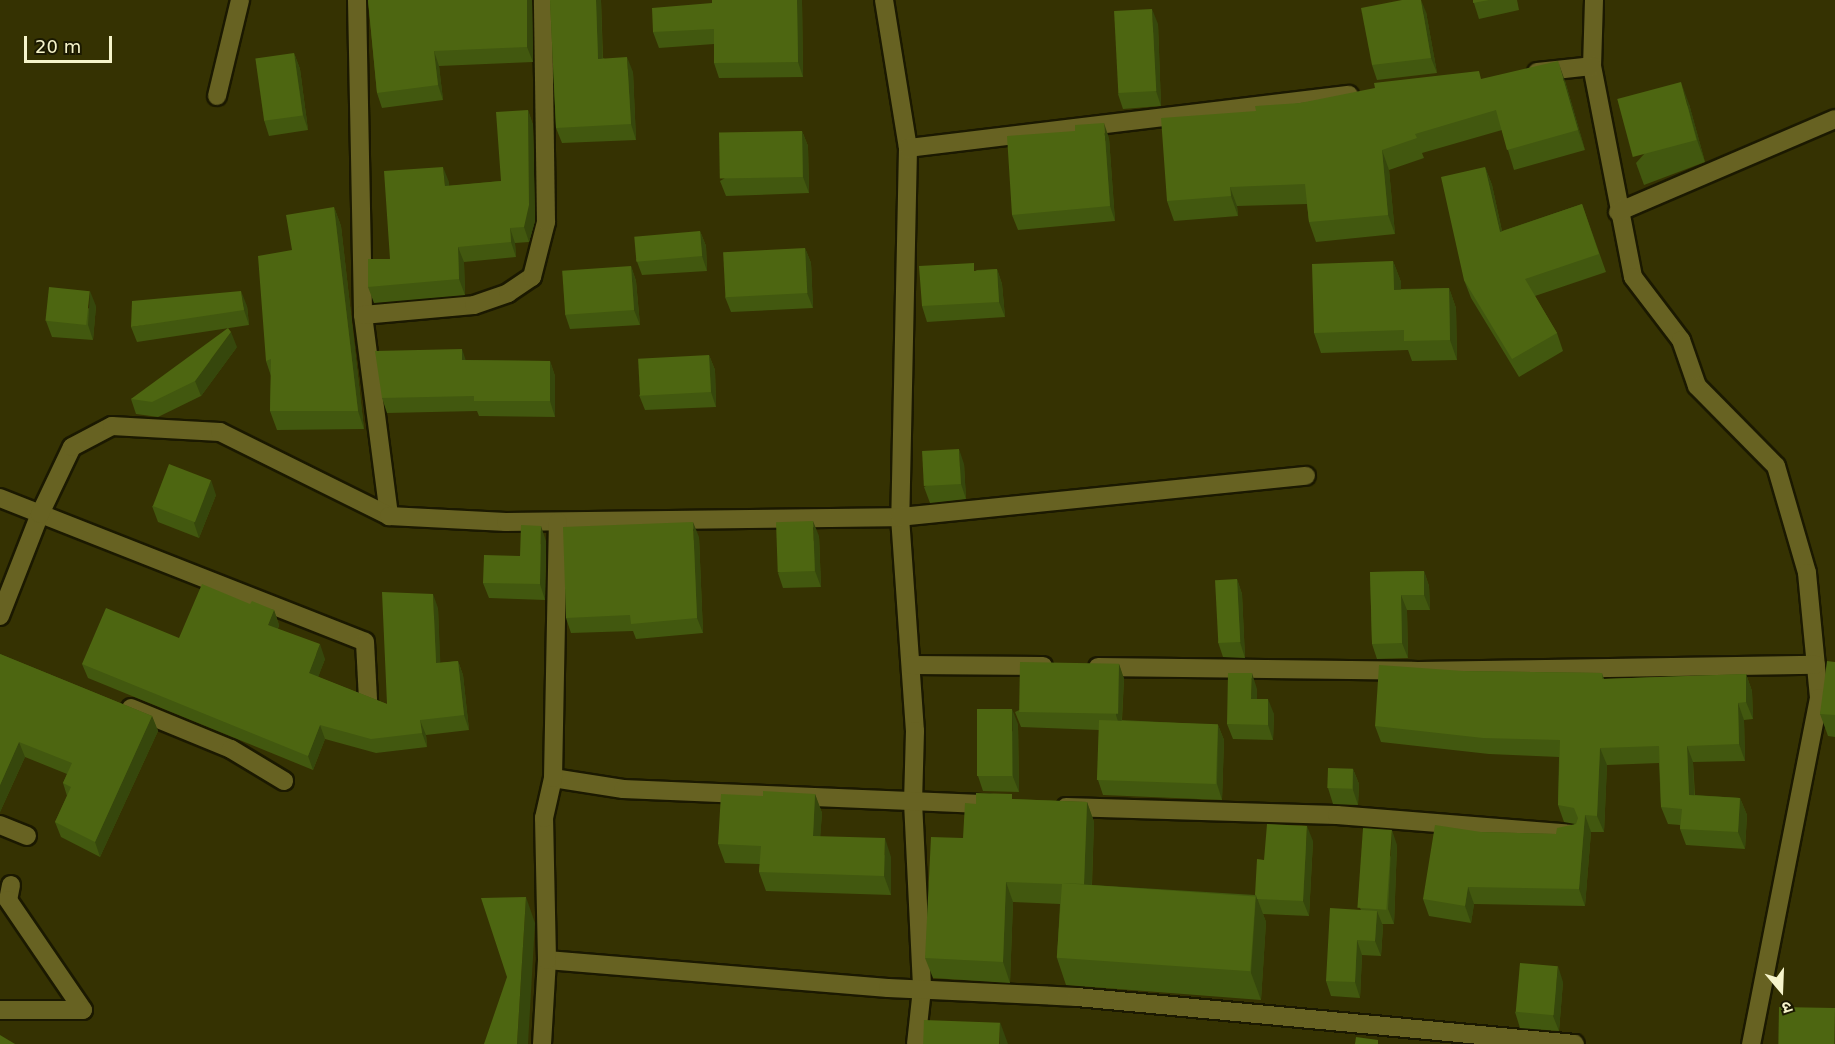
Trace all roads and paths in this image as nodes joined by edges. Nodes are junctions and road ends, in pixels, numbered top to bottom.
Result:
1 (240, 0) edge
2 (357, 0) edge
3 (543, 0) edge
4 (884, 0) edge
5 (1595, 1) edge
6 (1592, 66) junction
7 (1521, 74) edge
8 (1368, 93) edge
9 (217, 96) dead end
10 (1835, 119) edge
11 (908, 148) junction
12 (1618, 212) junction
13 (363, 315) junction
14 (1306, 476) dead end
15 (0, 498) edge
16 (40, 514) junction
17 (389, 516) junction
18 (900, 517) junction
19 (558, 522) junction
20 (0, 616) edge
21 (910, 665) junction
22 (1816, 665) junction
23 (110, 700) edge
24 (369, 700) edge
25 (553, 778) junction
26 (284, 781) dead end
27 (913, 802) junction
28 (1007, 805) edge
29 (1043, 806) edge
30 (0, 825) edge
31 (1573, 834) edge
32 (27, 836) dead end
33 (11, 885) dead end
34 (547, 960) junction
35 (921, 989) junction
36 (0, 1010) edge
37 (542, 1044) edge
38 (916, 1044) edge
39 (1575, 1044) edge
40 (1751, 1044) edge

1 - 9 street
2 - 13 street
3 - 13 street
4 - 11 street
5 - 6 street
6 - 7 street
6 - 12 street
8 - 11 street
10 - 12 street
11 - 18 street
12 - 22 street
13 - 17 street
14 - 18 street
15 - 16 street
16 - 17 street
16 - 20 street
16 - 24 street
17 - 19 street
18 - 19 street
18 - 21 street
19 - 25 street
21 - 22 street
21 - 27 street
22 - 40 street
23 - 26 street
25 - 27 street
25 - 34 street
27 - 28 street
27 - 35 street
29 - 31 street
30 - 32 street
33 - 36 street
34 - 35 street
34 - 37 street
35 - 38 street
35 - 39 street

